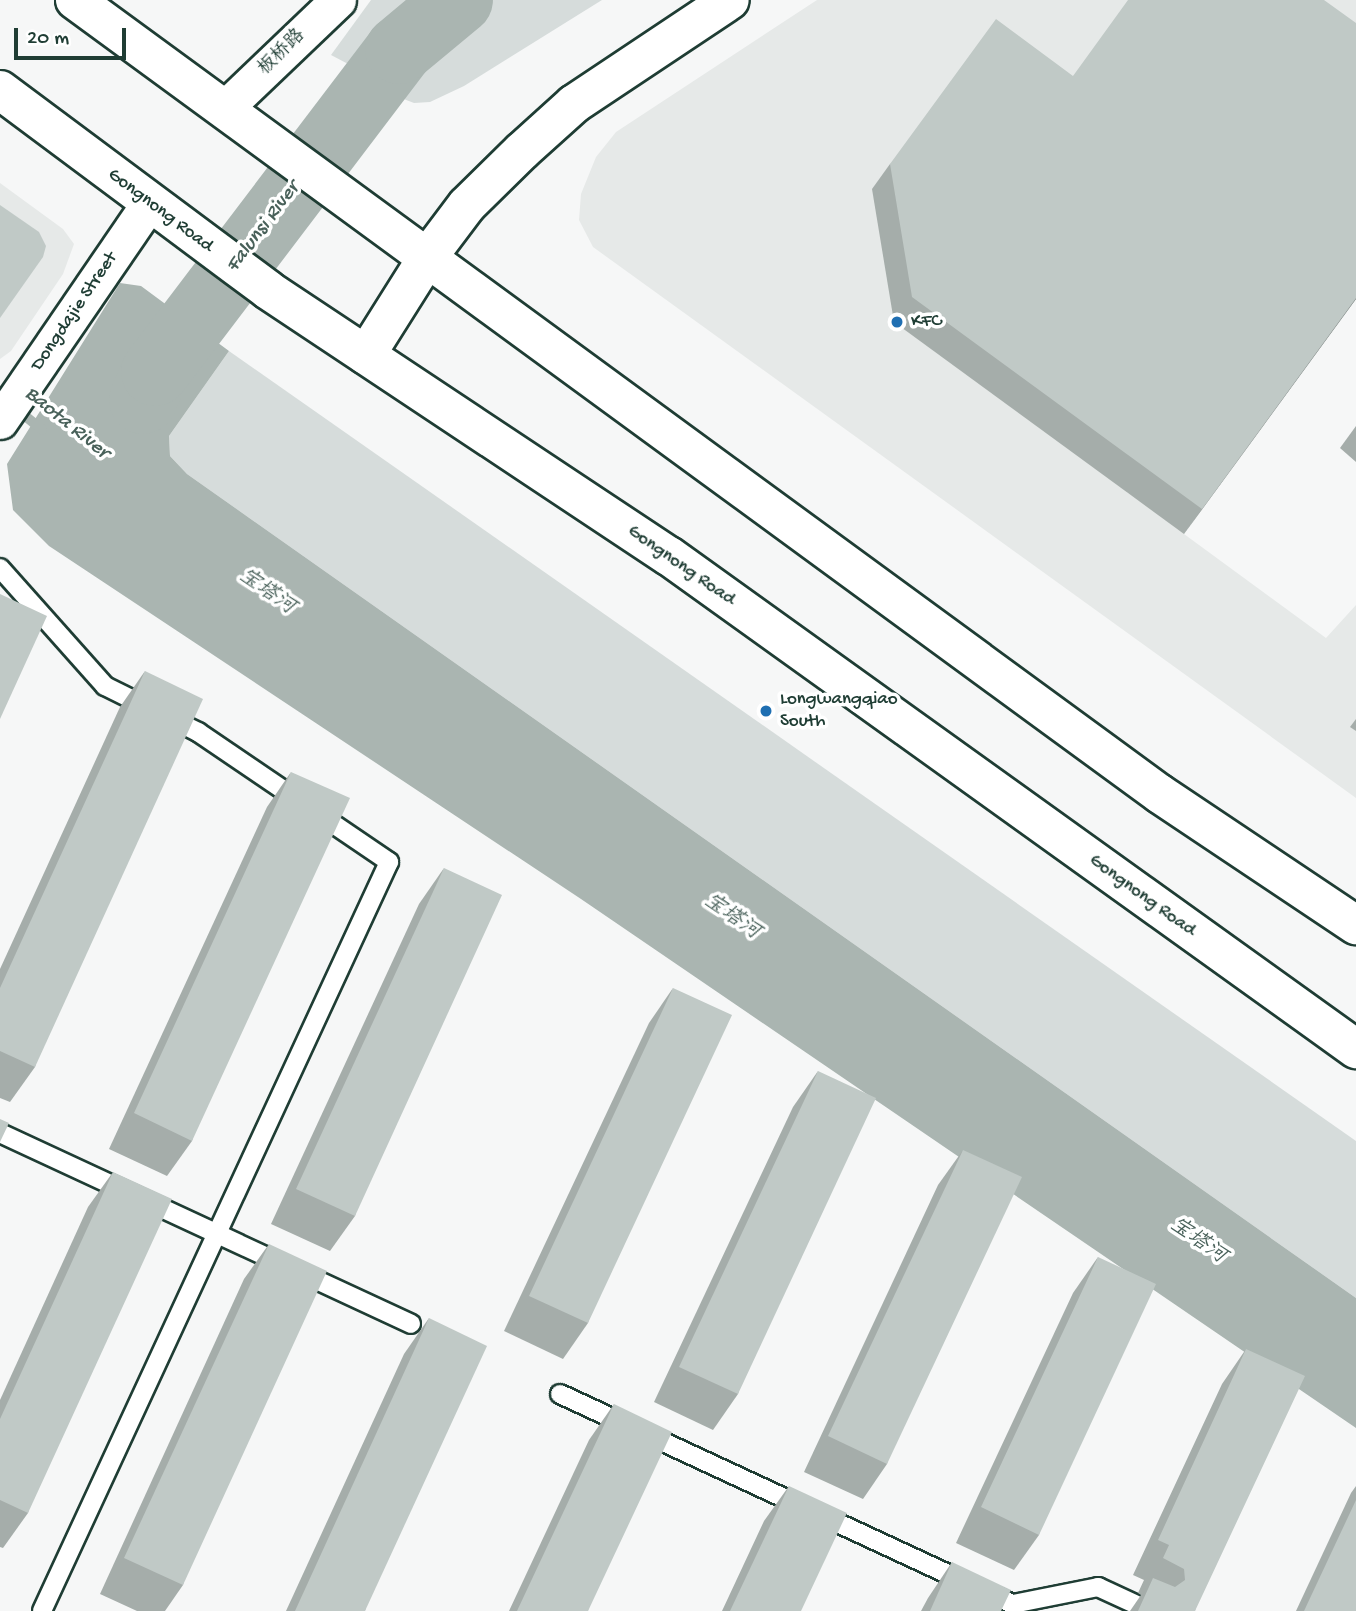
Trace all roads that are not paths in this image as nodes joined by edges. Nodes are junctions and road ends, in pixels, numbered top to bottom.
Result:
1 (75, 0) edge
2 (338, 0) edge
3 (730, 0) edge
4 (0, 90) edge
5 (226, 107) junction
6 (149, 203) junction
7 (427, 258) junction
8 (366, 355) junction
9 (0, 421) edge
10 (0, 568) edge
11 (1356, 925) edge
12 (1356, 1049) edge
13 (0, 1133) edge
14 (218, 1234) junction
15 (411, 1324) dead end
16 (561, 1394) dead end
17 (1011, 1608) edge
18 (42, 1611) edge
19 (1150, 1611) edge

1 - 5 main road
2 - 5 street, 板桥路
3 - 7 main road
4 - 6 main road, Gongnong Road
5 - 7 main road
6 - 8 main road, Gongnong Road
6 - 9 street, Dongdajie Street
7 - 8 main road
7 - 11 main road
8 - 12 main road, Gongnong Road
10 - 14 lane
13 - 14 lane
14 - 15 lane
14 - 18 lane
16 - 17 lane
17 - 19 lane

